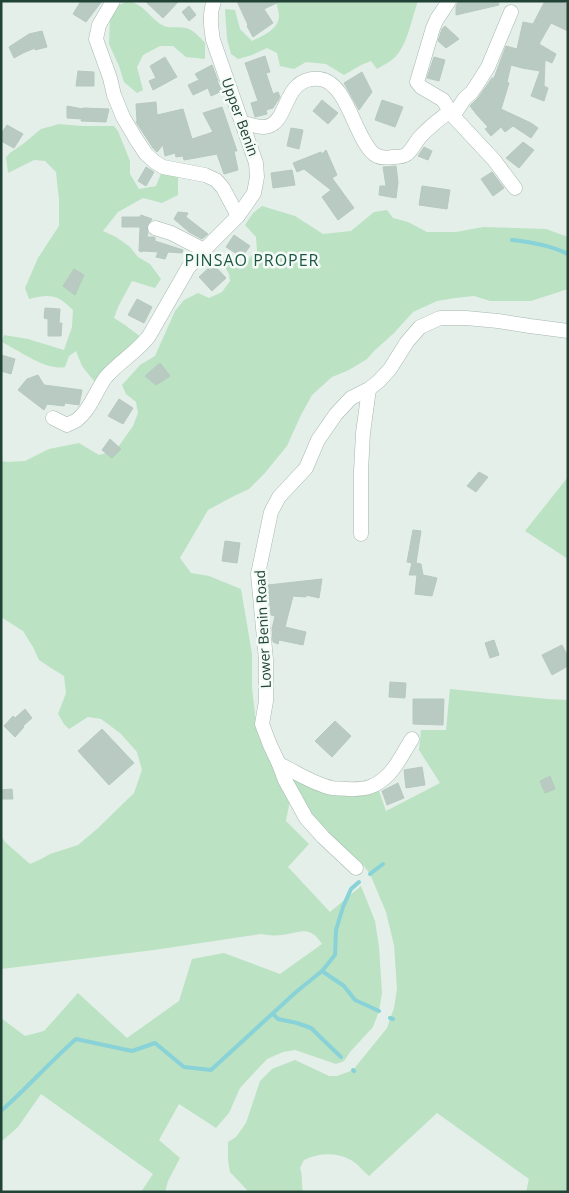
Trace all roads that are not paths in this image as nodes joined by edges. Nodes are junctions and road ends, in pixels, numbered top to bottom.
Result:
1 (113, 1) edge
2 (214, 1) edge
3 (449, 1) edge
4 (511, 12) dead end
5 (452, 114) junction
6 (242, 122) junction
7 (515, 188) dead end
8 (238, 216) junction
9 (154, 228) dead end
10 (204, 250) junction
11 (568, 331) edge
12 (368, 389) junction
13 (53, 418) dead end
14 (361, 534) dead end
15 (412, 738) dead end
16 (279, 764) junction
17 (356, 868) dead end

1 - 8 street
2 - 6 street, Upper Benin
3 - 5 street
4 - 5 street
5 - 6 street
5 - 7 street
6 - 8 street, Upper Benin
8 - 10 street, Upper Benin
9 - 10 street
10 - 13 street, Upper Benin
11 - 12 street, Lower Benin Road
12 - 14 street
12 - 16 street, Lower Benin Road
15 - 16 street
16 - 17 street, Lower Benin Road

